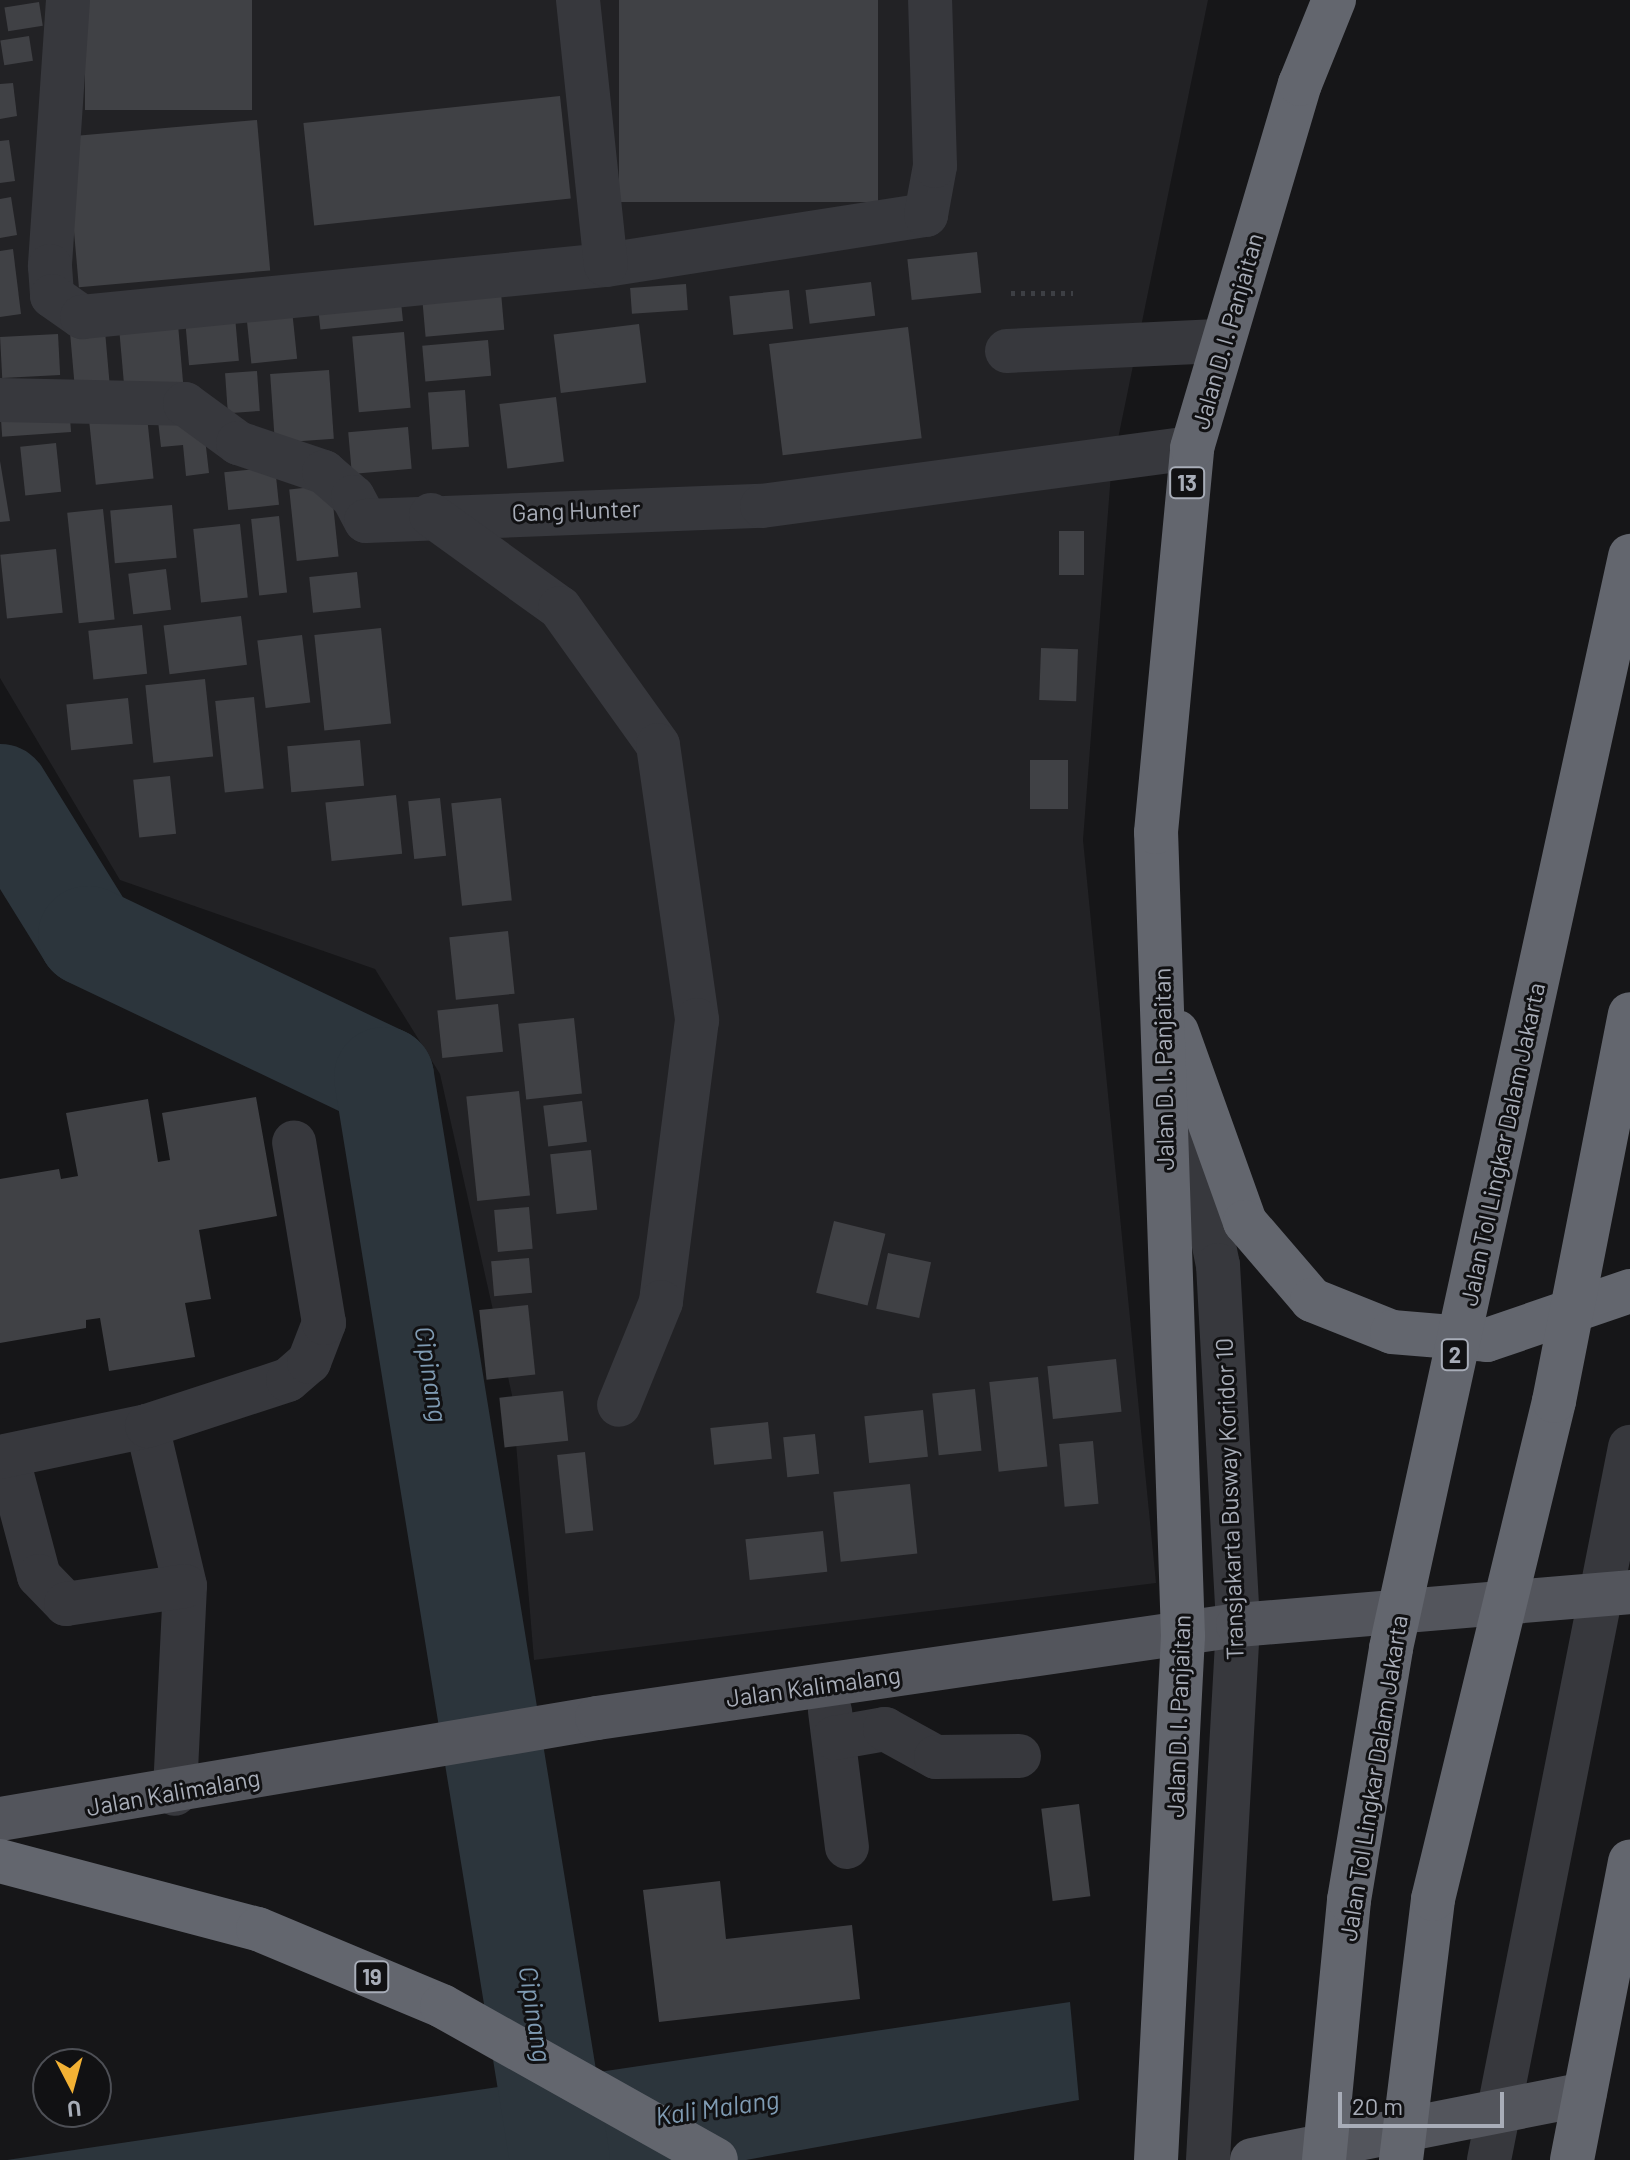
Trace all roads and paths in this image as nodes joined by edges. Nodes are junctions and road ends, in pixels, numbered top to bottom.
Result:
1 (68, 0) edge
2 (578, 0) edge
3 (930, 0) edge
4 (1334, 0) edge
5 (606, 265) junction
6 (1223, 341) junction
7 (1007, 351) dead end
8 (0, 400) edge
9 (1192, 448) junction
10 (431, 515) junction
11 (1630, 556) edge
12 (1162, 987) junction
13 (1630, 1014) edge
14 (294, 1142) dead end
15 (1630, 1291) edge
16 (619, 1405) dead end
17 (147, 1426) junction
18 (1630, 1447) edge
19 (3, 1457) edge
20 (185, 1586) junction
21 (1613, 1593) edge
22 (1238, 1625) junction
23 (1183, 1636) junction
24 (826, 1683) junction
25 (834, 1738) junction
26 (1019, 1756) dead end
27 (175, 1794) junction
28 (0, 1819) edge
29 (847, 1847) dead end
30 (0, 1861) edge
31 (1629, 1873) edge
32 (1618, 1988) edge
33 (1585, 2094) junction
34 (1500, 2107) junction
35 (716, 2160) edge
36 (1156, 2160) edge
37 (1208, 2160) edge
38 (1252, 2160) edge
39 (1324, 2160) edge
40 (1401, 2160) edge
41 (1489, 2160) edge
42 (1572, 2160) edge

1 - 5 lane
2 - 5 lane
3 - 5 lane
4 - 6 highway, Jalan D. I. Panjaitan / 13
6 - 7 lane
6 - 9 highway, Jalan D. I. Panjaitan / 13
8 - 10 lane, Gang Hunter
9 - 10 lane, Gang Hunter
9 - 12 highway, Jalan D. I. Panjaitan / 13
10 - 16 lane
11 - 39 highway, Jalan Tol Lingkar Dalam Jakarta / 2, bridge
12 - 15 highway
12 - 22 lane, Transjakarta Busway Koridor 10
12 - 23 highway, Jalan D. I. Panjaitan
13 - 40 highway, bridge
14 - 17 lane
17 - 19 lane
17 - 20 lane
18 - 21 lane
19 - 20 lane
20 - 27 lane
21 - 22 main road, Jalan Kalimalang
21 - 34 lane
22 - 23 main road, Jalan Kalimalang
22 - 37 lane, Transjakarta Busway Koridor 10
23 - 24 main road, Jalan Kalimalang
23 - 36 highway, Jalan D. I. Panjaitan
24 - 25 lane
24 - 27 main road, Jalan Kalimalang
25 - 26 lane
25 - 29 lane
27 - 28 main road, Jalan Kalimalang
30 - 35 highway, 19
31 - 32 highway
32 - 33 highway
33 - 34 main road
33 - 42 highway
34 - 38 main road
34 - 41 lane

